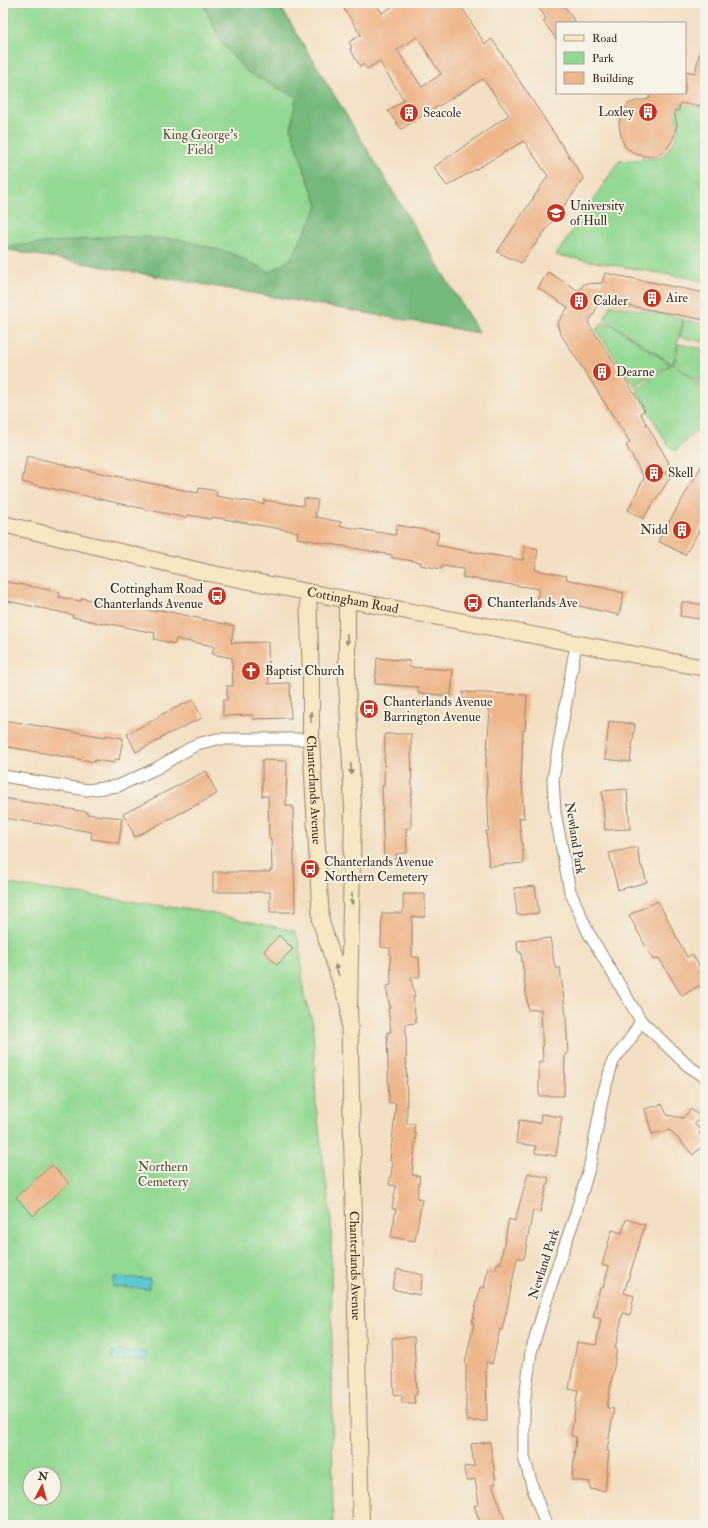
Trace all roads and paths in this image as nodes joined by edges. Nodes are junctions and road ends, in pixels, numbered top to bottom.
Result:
1 (3, 524) edge
2 (308, 592) junction
3 (347, 600) junction
4 (576, 644) junction
5 (705, 668) edge
6 (311, 739) junction
7 (3, 776) edge
8 (350, 1007) junction
9 (641, 1021) junction
10 (705, 1077) edge
11 (361, 1525) edge
12 (546, 1525) edge

1 - 2 street, Cottingham Road
2 - 3 street, Cottingham Road
6 -> 2 street, Chanterlands Avenue
3 - 4 street, Cottingham Road
3 -> 8 street, Chanterlands Avenue
4 - 5 street, Cottingham Road
4 - 9 street, Newland Park
6 - 7 street
8 -> 6 street, Chanterlands Avenue
8 - 11 street, Chanterlands Avenue
9 - 10 street, Newland Park
9 - 12 street, Newland Park

